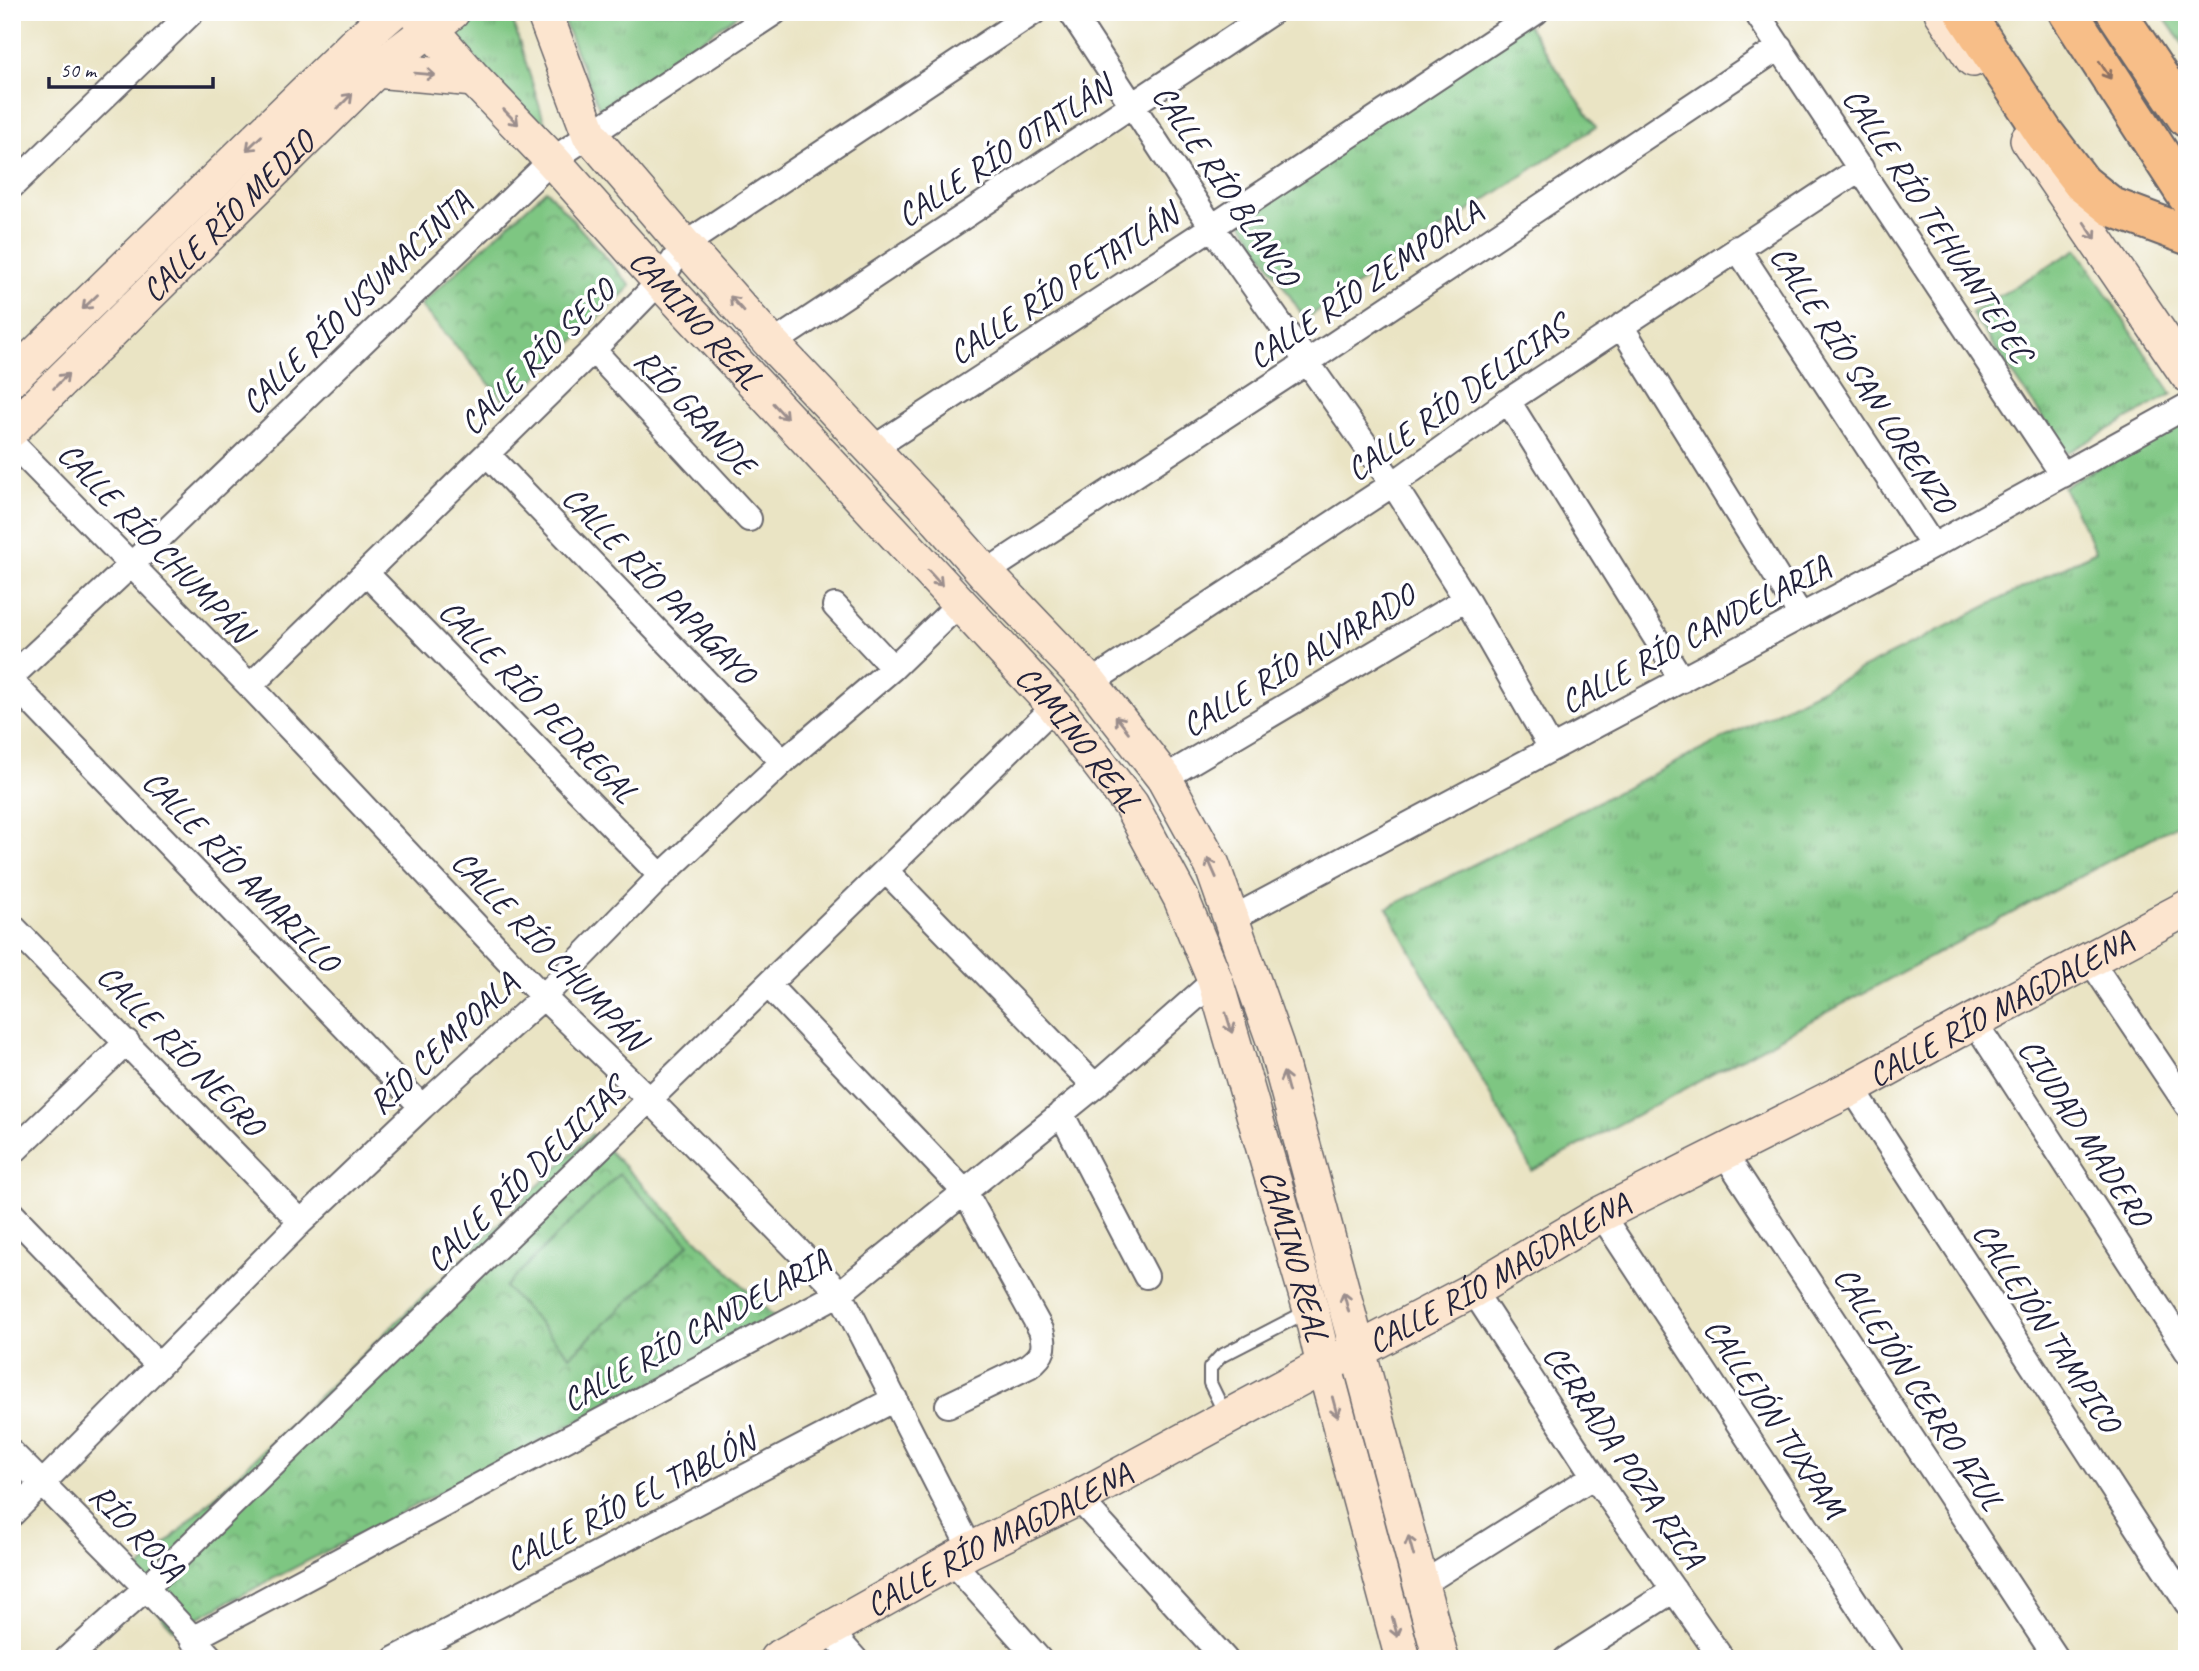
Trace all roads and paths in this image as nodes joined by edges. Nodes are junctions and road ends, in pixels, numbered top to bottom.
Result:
1 (192, 12) edge
2 (392, 12) edge
3 (544, 12) edge
4 (775, 12) edge
5 (1034, 12) edge
6 (1071, 12) edge
7 (1272, 12) edge
8 (1536, 12) edge
9 (1756, 12) edge
10 (1942, 12) edge
11 (1964, 12) edge
12 (2068, 12) edge
13 (2116, 12) edge
14 (432, 18) edge
15 (361, 43) edge
16 (1780, 47) junction
17 (474, 79) junction
18 (1133, 106) junction
19 (2187, 118) edge
20 (590, 135) junction
21 (552, 160) junction
22 (1861, 168) junction
23 (12, 186) edge
24 (2185, 221) edge
25 (1212, 227) junction
26 (684, 245) junction
27 (1737, 248) junction
28 (660, 281) junction
29 (1621, 326) junction
30 (772, 344) junction
31 (593, 350) junction
32 (1306, 363) junction
33 (2187, 374) edge
34 (12, 378) edge
35 (1508, 401) junction
36 (2187, 406) edge
37 (12, 429) edge
38 (860, 437) junction
39 (12, 443) edge
40 (487, 454) junction
41 (820, 454) junction
42 (2063, 475) junction
43 (1393, 484) junction
44 (923, 503) junction
45 (749, 519) dead end
46 (891, 531) junction
47 (1933, 546) junction
48 (132, 564) junction
49 (366, 573) junction
50 (985, 573) junction
51 (1466, 599) junction
52 (959, 604) junction
53 (835, 606) dead end
54 (1801, 616) junction
55 (894, 668) junction
56 (12, 676) edge
57 (1682, 680) junction
58 (12, 682) edge
59 (1090, 683) junction
60 (250, 686) junction
61 (1055, 706) junction
62 (1552, 748) junction
63 (783, 762) junction
64 (1164, 778) junction
65 (886, 871) junction
66 (661, 876) junction
67 (2187, 908) edge
68 (1233, 918) junction
69 (12, 926) edge
70 (2090, 960) junction
71 (1215, 980) junction
72 (768, 985) junction
73 (543, 997) junction
74 (1973, 1021) junction
75 (127, 1042) junction
76 (1276, 1046) junction
77 (1239, 1057) junction
78 (1095, 1086) junction
79 (1852, 1088) junction
80 (650, 1100) junction
81 (2187, 1105) edge
82 (422, 1107) junction
83 (1061, 1113) junction
84 (12, 1153) edge
85 (1724, 1153) junction
86 (964, 1192) junction
87 (12, 1214) edge
88 (1601, 1214) junction
89 (301, 1222) junction
90 (1146, 1276) dead end
91 (1473, 1290) junction
92 (840, 1293) junction
93 (1311, 1310) junction
94 (1359, 1350) junction
95 (2187, 1351) edge
96 (158, 1365) junction
97 (1324, 1365) junction
98 (895, 1399) junction
99 (948, 1405) dead end
100 (1227, 1417) junction
101 (12, 1454) edge
102 (1594, 1476) junction
103 (43, 1485) junction
104 (1078, 1498) junction
105 (12, 1514) edge
106 (962, 1556) junction
107 (1421, 1585) junction
108 (146, 1588) junction
109 (1674, 1590) junction
110 (2187, 1603) edge
111 (829, 1629) junction
112 (192, 1639) junction
113 (67, 1659) edge
114 (212, 1659) edge
115 (396, 1659) edge
116 (777, 1659) edge
117 (855, 1659) edge
118 (1039, 1659) edge
119 (1225, 1659) edge
120 (1404, 1659) edge
121 (1441, 1659) edge
122 (1566, 1659) edge
123 (1722, 1659) edge
124 (1893, 1659) edge
125 (2057, 1659) edge

1 - 23 street
2 - 15 street, CALLE RÍO MEDIO
3 - 20 street, CAMINO REAL
4 - 20 street, CALLE RÍO USUMACINTA
5 - 26 street, CALLE RÍO SECO
6 - 18 street, CALLE RÍO BLANCO
7 - 18 street, CALLE RÍO OTATLÁN
8 - 25 street, CALLE RÍO PETATLÁN
9 - 16 street, CALLE RÍO TEHUANTEPEC
10 -> 33 street
11 - 24 highway
12 -> 24 highway
13 - 19 highway
14 - 15 street, CALLE RÍO MEDIO
14 - 17 street, CAMINO REAL
15 -> 17 street
15 -> 34 street, CALLE RÍO MEDIO
37 -> 15 street, CALLE RÍO MEDIO
16 - 22 street, CALLE RÍO TEHUANTEPEC
16 - 32 street, CALLE RÍO ZEMPOALA
17 -> 21 street, CAMINO REAL
18 - 25 street, CALLE RÍO BLANCO
18 - 30 street, CALLE RÍO OTATLÁN
20 - 21 street, CALLE RÍO USUMACINTA
20 - 26 street, CAMINO REAL
21 - 28 street, CAMINO REAL
21 - 48 street, CALLE RÍO USUMACINTA
22 - 27 street, CALLE RÍO DELICIAS
22 - 42 street, CALLE RÍO TEHUANTEPEC
25 - 32 street, CALLE RÍO BLANCO
25 - 38 street, CALLE RÍO PETATLÁN
26 - 28 street, CALLE RÍO SECO
30 -> 26 street, CAMINO REAL
27 - 29 street, CALLE RÍO DELICIAS
27 - 47 street, CALLE RÍO SAN LORENZO
28 - 31 street, CALLE RÍO SECO
28 -> 41 street, CAMINO REAL
29 - 35 street, CALLE RÍO DELICIAS
29 - 54 street
30 - 38 street, CAMINO REAL
31 - 40 street, CALLE RÍO SECO
31 - 45 street, RÍO GRANDE
32 - 43 street, CALLE RÍO BLANCO
32 - 50 street, CALLE RÍO ZEMPOALA
35 - 43 street, CALLE RÍO DELICIAS
35 - 57 street
36 - 42 street, CALLE RÍO CANDELARIA
38 - 41 street
38 - 44 street, CAMINO REAL
39 - 48 street, CALLE RÍO CHUMPÁN
40 - 49 street, CALLE RÍO SECO
40 - 63 street, CALLE RÍO PAPAGAYO
41 - 46 street, CAMINO REAL
42 - 47 street, CALLE RÍO CANDELARIA
43 - 51 street, CALLE RÍO BLANCO
43 - 59 street, CALLE RÍO DELICIAS
44 - 46 street
44 - 50 street, CAMINO REAL
46 -> 52 street, CAMINO REAL
47 - 54 street, CALLE RÍO CANDELARIA
48 - 56 street, CALLE RÍO USUMACINTA
48 - 60 street, CALLE RÍO CHUMPÁN
49 - 60 street, CALLE RÍO SECO
49 - 66 street, CALLE RÍO PEDREGAL
50 - 59 street, CAMINO REAL
51 - 62 street, CALLE RÍO BLANCO
51 - 64 street, CALLE RÍO ALVARADO
52 - 55 street, RÍO CEMPOALA
52 - 61 street, CAMINO REAL
53 - 55 street
54 - 57 street, CALLE RÍO CANDELARIA
55 - 63 street, RÍO CEMPOALA
57 - 62 street, CALLE RÍO CANDELARIA
58 - 82 street, CALLE RÍO AMARILLO
64 -> 59 street, CAMINO REAL
60 - 73 street, CALLE RÍO CHUMPÁN
61 - 65 street, CALLE RÍO DELICIAS
61 - 71 street, CAMINO REAL
62 - 68 street, CALLE RÍO CANDELARIA
63 - 66 street, RÍO CEMPOALA
68 -> 64 street, CAMINO REAL
65 - 72 street, CALLE RÍO DELICIAS
65 - 78 street
66 - 73 street, RÍO CEMPOALA
67 - 70 street, CALLE RÍO MAGDALENA
68 - 76 street, CAMINO REAL
69 - 75 street, CALLE RÍO NEGRO
70 - 74 street, CALLE RÍO MAGDALENA
70 - 81 street
71 -> 77 street, CAMINO REAL
71 - 78 street, CALLE RÍO CANDELARIA
72 - 80 street, CALLE RÍO DELICIAS
72 - 86 street
73 - 80 street, CALLE RÍO CHUMPÁN
73 - 82 street, RÍO CEMPOALA
74 - 79 street, CALLE RÍO MAGDALENA
74 - 95 street, CIUDAD MADERO
75 - 84 street
75 - 89 street, CALLE RÍO NEGRO
76 - 77 street
94 -> 76 street, CAMINO REAL
77 - 93 street, CAMINO REAL
78 - 83 street, CALLE RÍO CANDELARIA
79 - 85 street, CALLE RÍO MAGDALENA
79 - 110 street, CALLEJÓN TAMPICO
80 - 92 street, CALLE RÍO CHUMPÁN
80 - 108 street, CALLE RÍO DELICIAS
82 - 89 street, RÍO CEMPOALA
83 - 86 street, CALLE RÍO CANDELARIA
83 - 90 street
85 - 88 street, CALLE RÍO MAGDALENA
85 - 125 street, CALLEJÓN CERRO AZUL
86 - 92 street, CALLE RÍO CANDELARIA
86 - 99 street
87 - 96 street
88 - 91 street, CALLE RÍO MAGDALENA
88 - 124 street, CALLEJÓN TUXPAM
89 - 96 street, RÍO CEMPOALA
91 - 94 street, CALLE RÍO MAGDALENA
91 - 102 street, CERRADA POZA RICA
92 - 98 street, CALLE RÍO CHUMPÁN
92 - 112 street, CALLE RÍO CANDELARIA
93 - 97 street, CAMINO REAL
93 - 100 lane
94 - 97 street, CALLE RÍO MAGDALENA
107 -> 94 street, CAMINO REAL
96 - 103 street, RÍO CEMPOALA
97 - 100 street, CALLE RÍO MAGDALENA
97 -> 120 street, CAMINO REAL
98 - 106 street, CALLE RÍO CHUMPÁN
98 - 115 street, CALLE RÍO EL TABLÓN
100 - 104 street, CALLE RÍO MAGDALENA
101 - 103 street, RÍO ROSA
102 - 107 street
102 - 109 street, CERRADA POZA RICA
103 - 105 street, RÍO CEMPOALA
103 - 108 street, RÍO ROSA
104 - 106 street, CALLE RÍO MAGDALENA
104 - 119 street
106 - 111 street, CALLE RÍO MAGDALENA
106 - 118 street, CALLE RÍO CHUMPÁN
107 - 121 street, CAMINO REAL
108 - 112 street, RÍO ROSA
108 - 113 street, CALLE RÍO DELICIAS
109 - 122 street
109 - 123 street, CERRADA POZA RICA
111 - 116 street, CALLE RÍO MAGDALENA
111 - 117 street
112 - 114 street, RÍO ROSA

